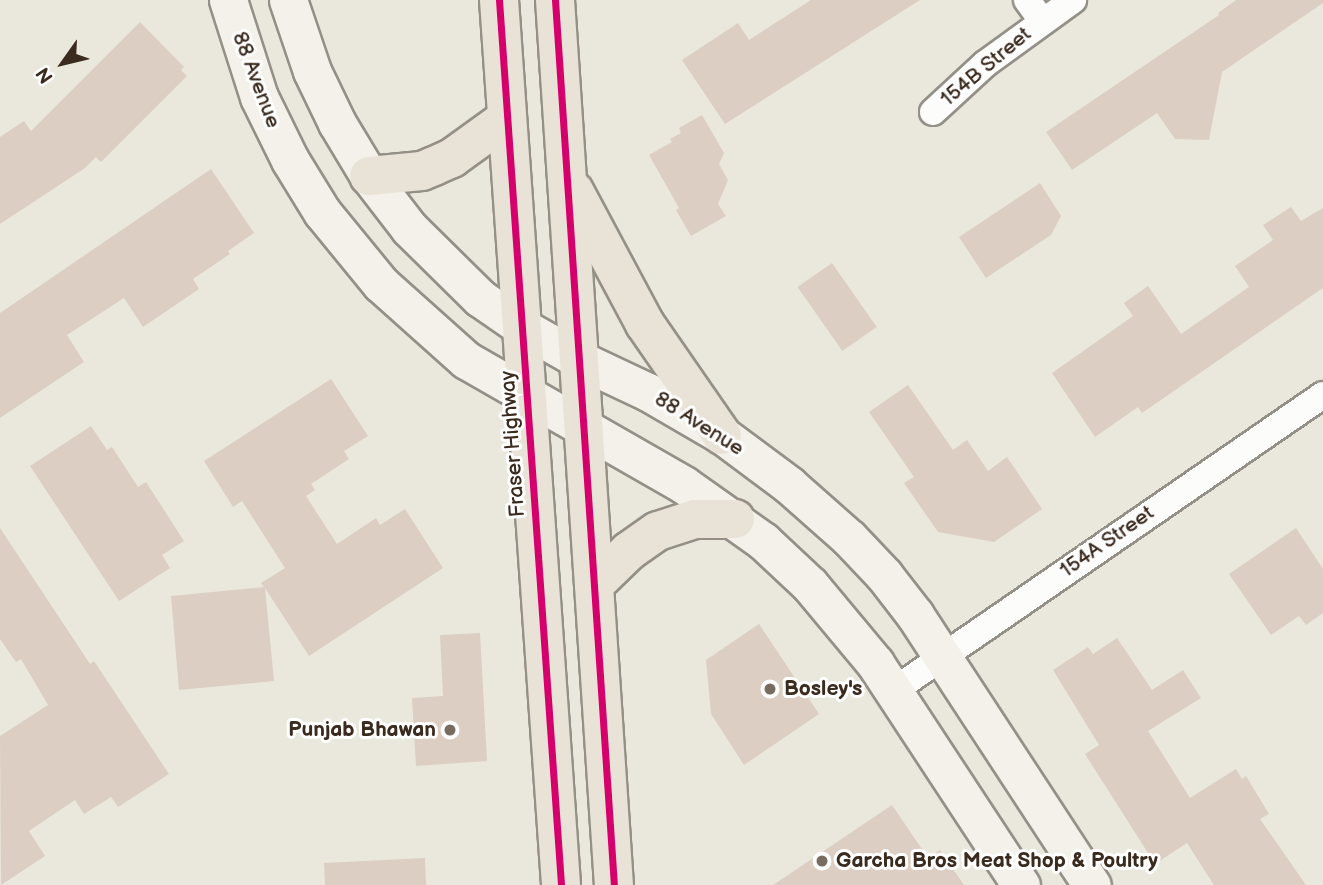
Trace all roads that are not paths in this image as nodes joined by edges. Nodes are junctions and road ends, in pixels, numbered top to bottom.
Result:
1 (228, 0) edge
2 (288, 0) edge
3 (499, 0) edge
4 (555, 0) edge
5 (1073, 0) edge
6 (1034, 11) edge
7 (933, 111) dead end
8 (506, 119) junction
9 (369, 176) junction
10 (568, 180) junction
11 (522, 327) junction
12 (580, 360) junction
13 (526, 395) junction
14 (1323, 395) edge
15 (585, 427) junction
16 (722, 435) junction
17 (735, 519) junction
18 (594, 585) junction
19 (942, 657) junction
20 (893, 691) junction
21 (561, 885) edge
22 (614, 885) edge
23 (1021, 885) edge
24 (1092, 885) edge

1 - 13 main road, 88 Avenue
2 - 9 main road, 88 Avenue
3 - 8 main road, Fraser Highway
4 - 10 main road
5 - 6 street, 154B Street
6 - 7 street, 154B Street
8 - 9 main road
8 - 11 main road, Fraser Highway
9 - 11 main road, 88 Avenue
10 - 12 main road
10 - 16 main road
11 - 12 main road, 88 Avenue
11 - 13 main road, Fraser Highway
12 - 15 main road
12 - 16 main road, 88 Avenue
13 - 15 main road, 88 Avenue
13 - 21 main road, Fraser Highway
14 - 19 street, 154A Street
15 - 17 main road, 88 Avenue
15 - 18 main road
16 - 19 main road, 88 Avenue
17 - 18 main road
17 - 20 main road, 88 Avenue
18 - 22 main road
19 - 20 street, 154A Street
19 - 24 main road, 88 Avenue
20 - 23 main road, 88 Avenue

